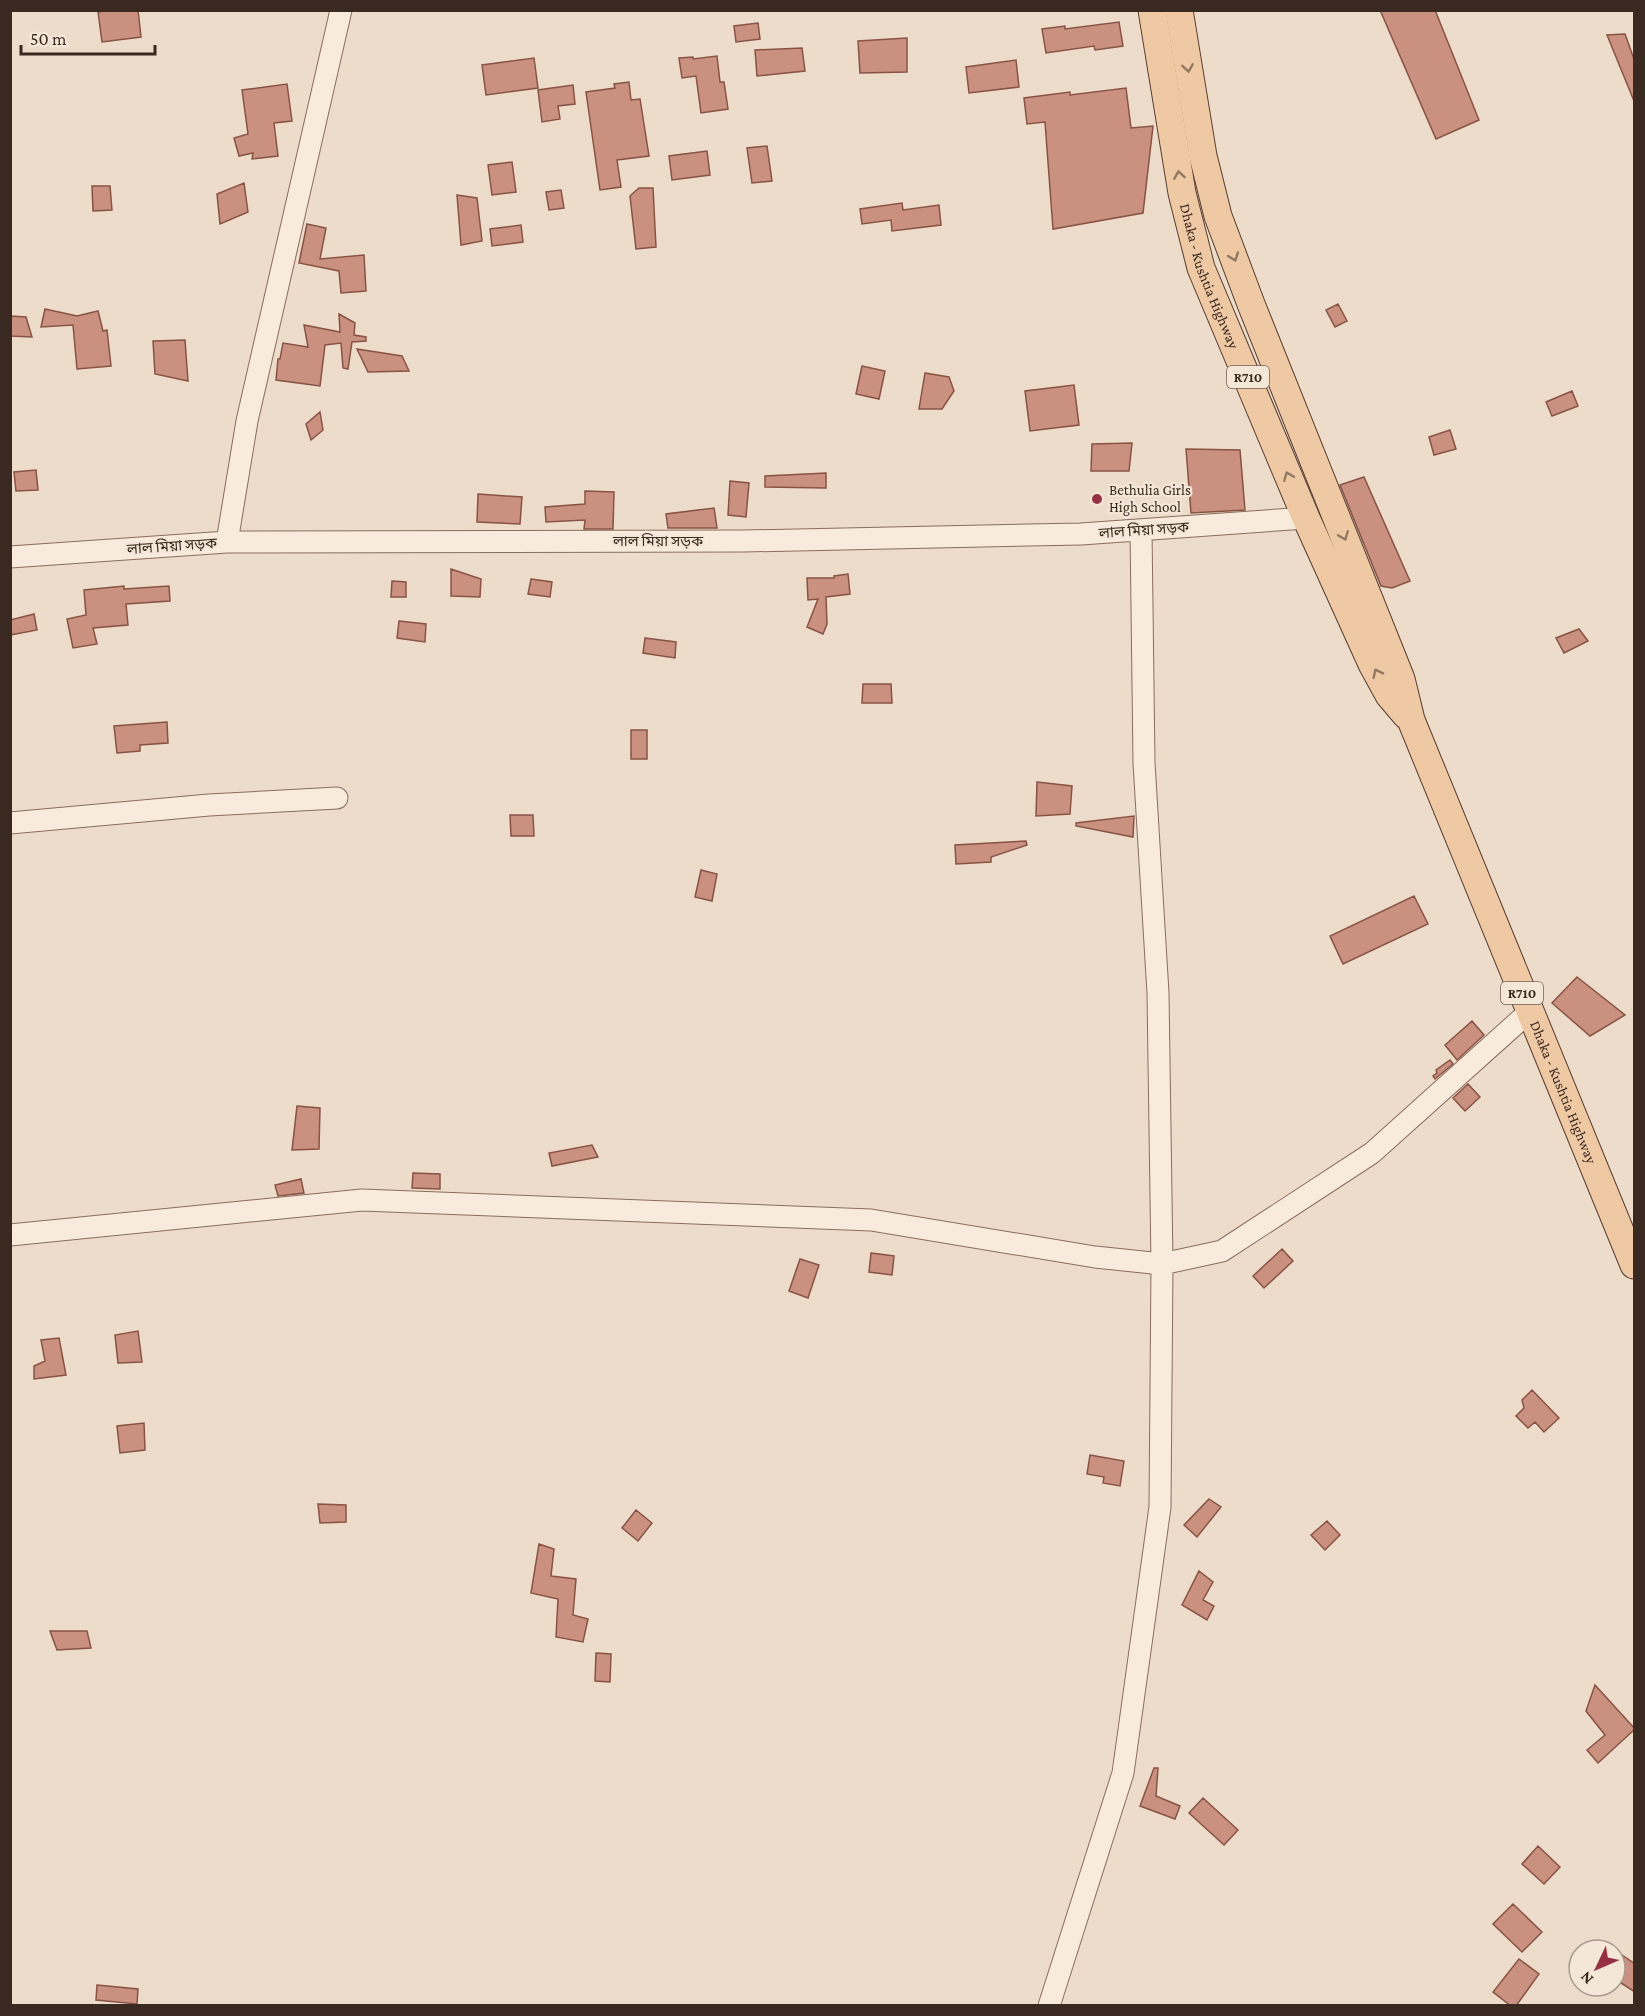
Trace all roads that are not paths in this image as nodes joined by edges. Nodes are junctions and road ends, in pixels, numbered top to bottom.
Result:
1 (341, 10) edge
2 (1152, 10) edge
3 (1179, 10) edge
4 (1306, 518) junction
5 (1141, 530) junction
6 (226, 542) junction
7 (10, 557) edge
8 (1411, 720) junction
9 (337, 798) dead end
10 (10, 823) edge
11 (1529, 1012) junction
12 (10, 1235) edge
13 (1162, 1264) junction
14 (1635, 1265) edge
15 (1049, 2006) edge

1 - 6 street
4 -> 2 main road, Dhaka - Kushtia Highway / R710
3 -> 8 main road, Dhaka - Kushtia Highway / R710
4 - 5 street, লাল মিয়া সড়ক
8 -> 4 main road, Dhaka - Kushtia Highway / R710
5 - 6 street, লাল মিয়া সড়ক
5 - 13 street
6 - 7 street, লাল মিয়া সড়ক
8 - 11 main road, Dhaka - Kushtia Highway / R710
9 - 10 street
11 - 13 street
11 - 14 main road, Dhaka - Kushtia Highway / R710
12 - 13 street
13 - 15 street

